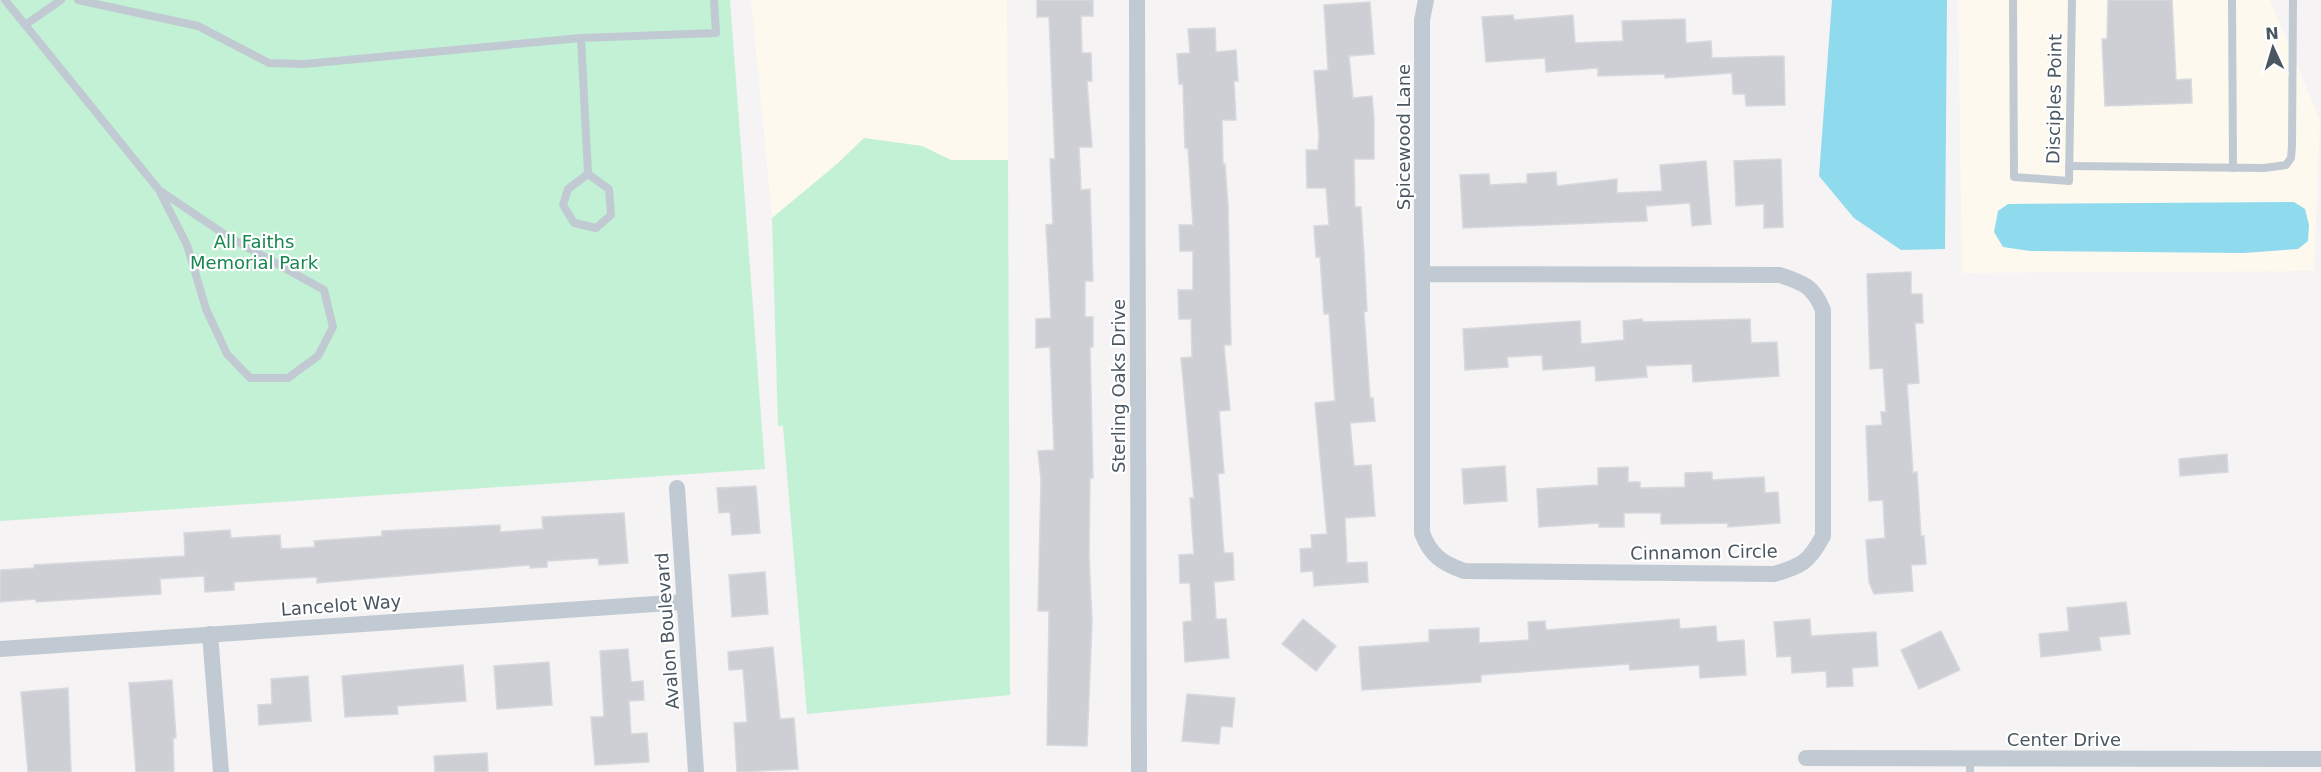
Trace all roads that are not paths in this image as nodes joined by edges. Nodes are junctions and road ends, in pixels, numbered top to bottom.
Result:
1 (5, 0) edge
2 (61, 0) edge
3 (78, 0) edge
4 (714, 0) edge
5 (1137, 0) edge
6 (1426, 0) edge
7 (2013, 0) edge
8 (2072, 0) edge
9 (2232, 0) edge
10 (2293, 0) edge
11 (25, 25) junction
12 (581, 38) junction
13 (2069, 166) junction
14 (2233, 168) junction
15 (588, 174) junction
16 (159, 190) junction
17 (1423, 274) junction
18 (677, 488) dead end
19 (684, 602) junction
20 (210, 633) junction
21 (0, 649) edge
22 (1806, 758) dead end
23 (2321, 759) edge
24 (1970, 765) edge
25 (221, 772) edge
26 (696, 772) edge
27 (1139, 772) edge

1 - 11 lane
2 - 11 lane
3 - 12 lane
4 - 12 lane
5 - 27 street, Sterling Oaks Drive
6 - 17 street, Spicewood Lane
7 - 13 lane, Disciples Point
8 - 13 lane, Disciples Point
9 - 14 lane
10 - 14 lane
11 - 16 lane
12 - 15 lane
13 - 14 lane
15 - 15 lane
16 - 16 lane
17 - 17 street, Cinnamon Circle
18 - 19 street, Avalon Boulevard
19 - 20 street, Lancelot Way
19 - 26 street, Avalon Boulevard
20 - 21 street, Lancelot Way
20 - 25 street
22 - 24 street, Center Drive
23 - 24 street, Center Drive

